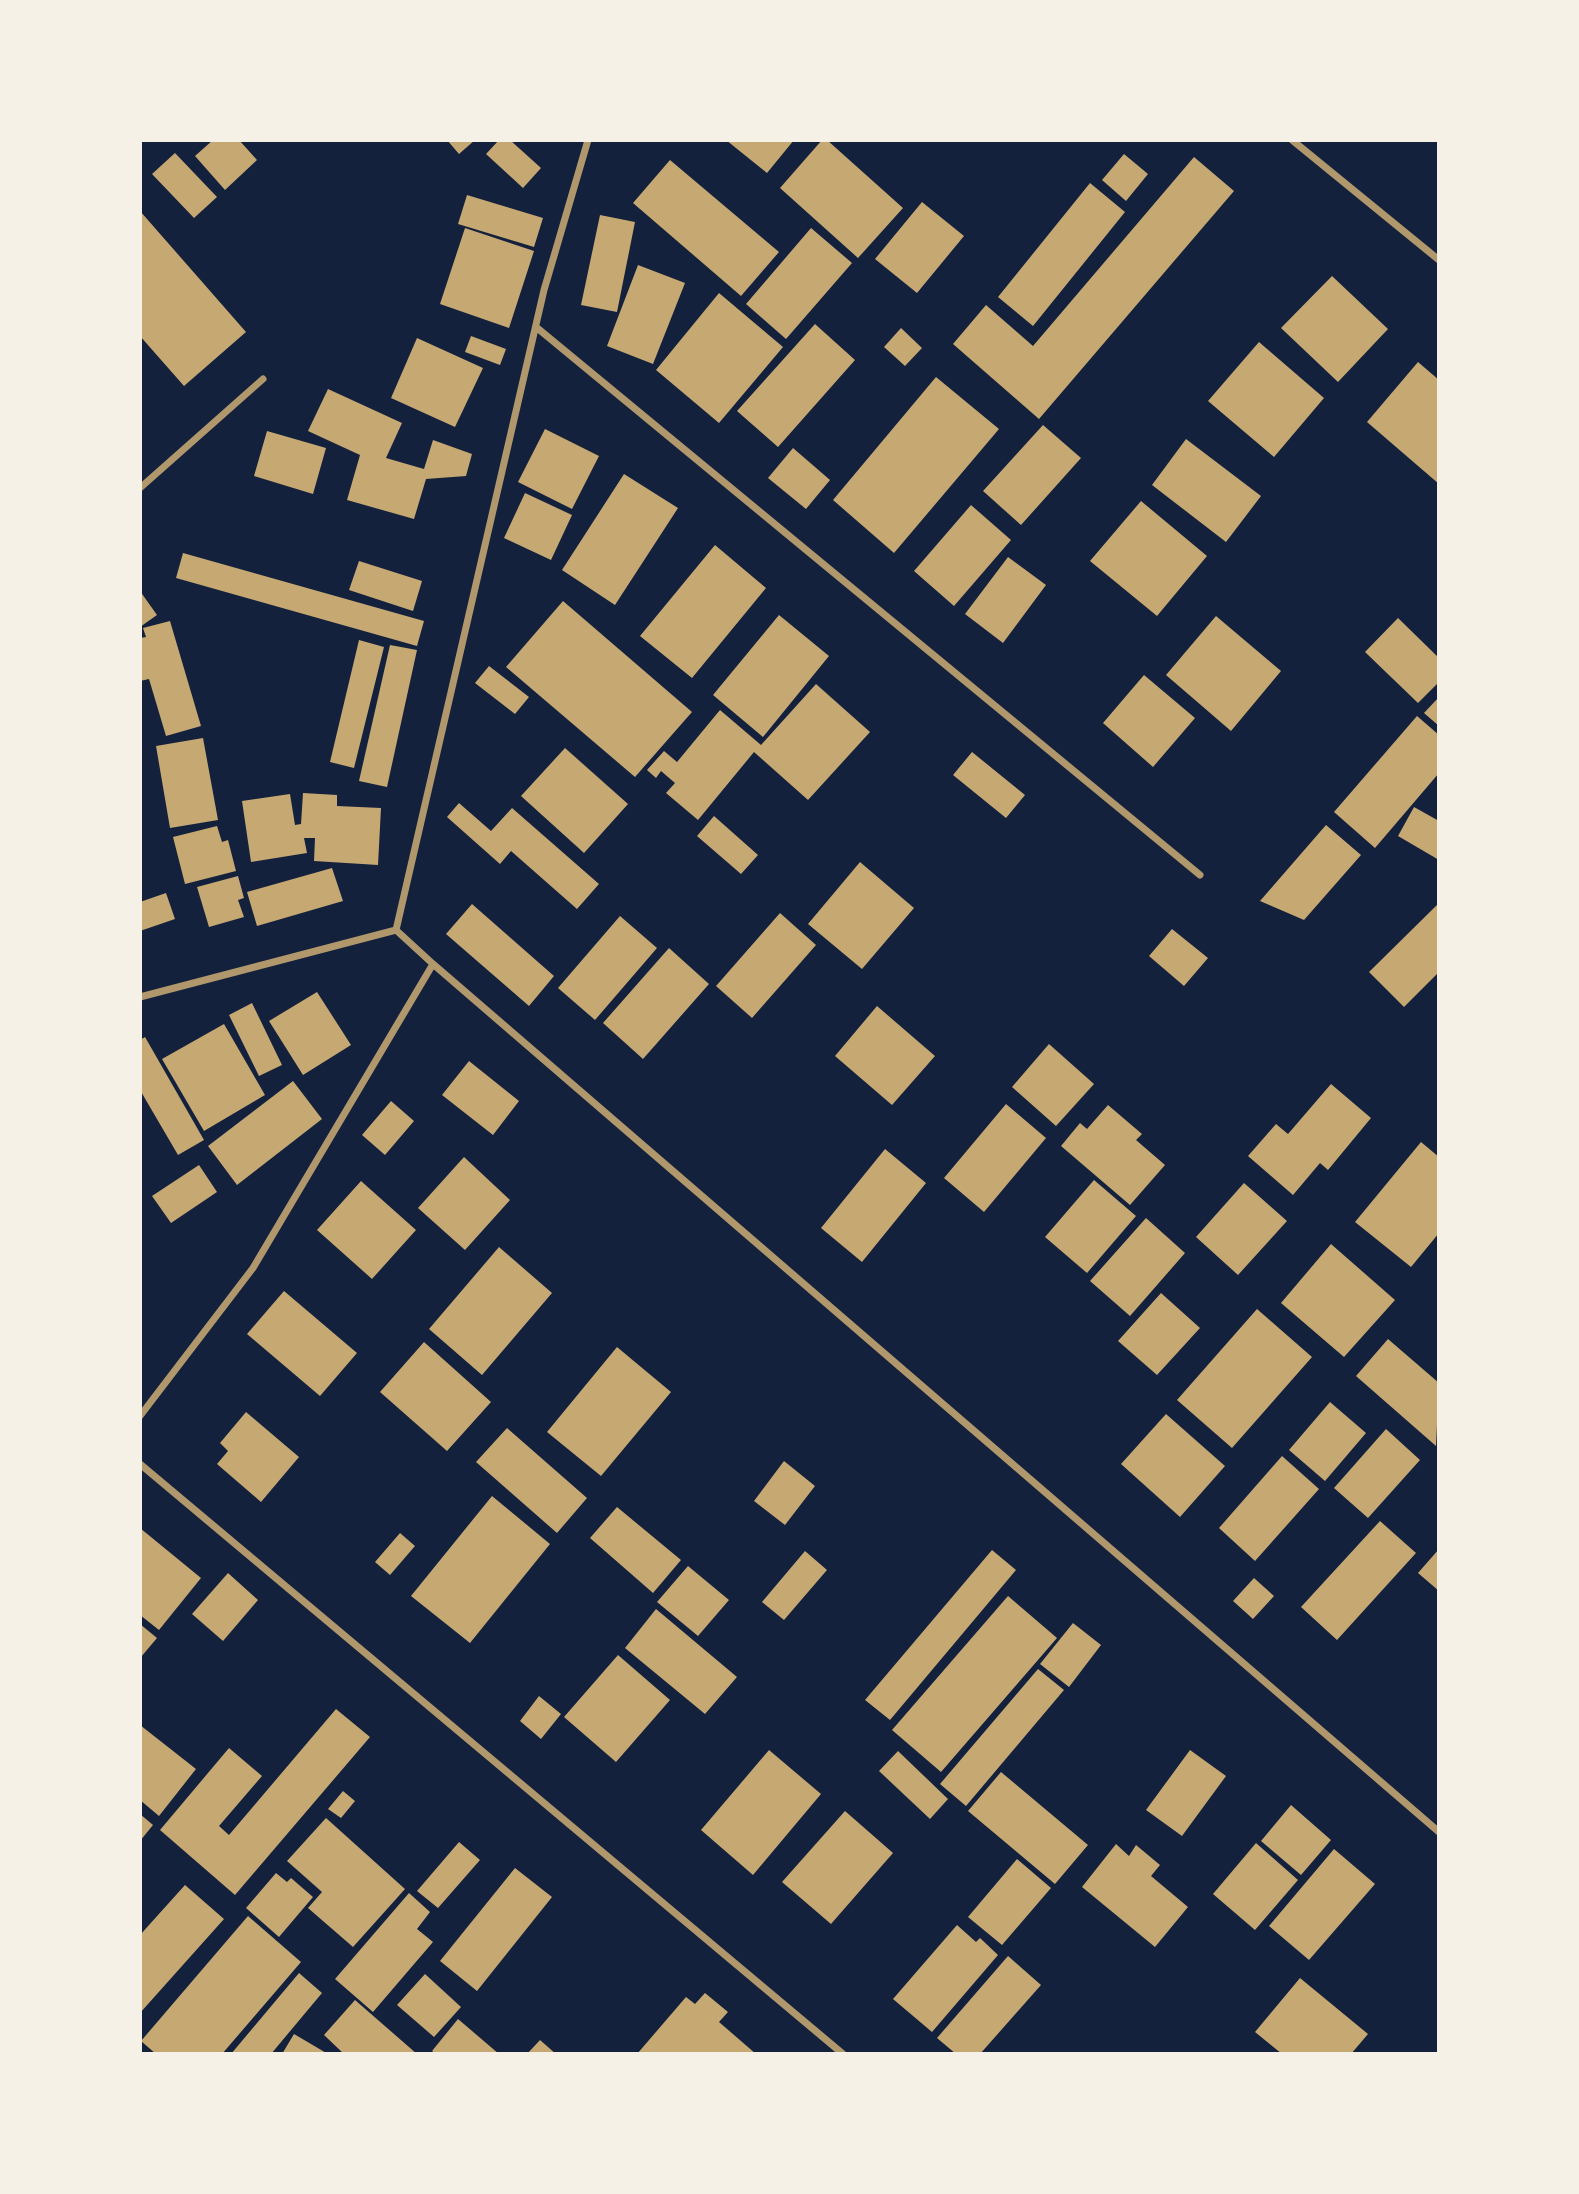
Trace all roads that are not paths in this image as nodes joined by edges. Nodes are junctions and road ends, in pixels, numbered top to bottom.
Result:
1 (588, 140) edge
2 (1292, 140) edge
3 (1439, 260) edge
4 (536, 327) junction
5 (263, 379) dead end
6 (140, 488) edge
7 (1200, 875) dead end
8 (396, 930) junction
9 (433, 964) junction
10 (140, 997) edge
11 (140, 1416) edge
12 (140, 1464) edge
13 (1439, 1832) edge
14 (843, 2054) edge

1 - 4 street
2 - 3 street
4 - 7 street
4 - 8 street
5 - 6 street
8 - 9 street
8 - 10 street
9 - 11 street
9 - 13 street
12 - 14 street

